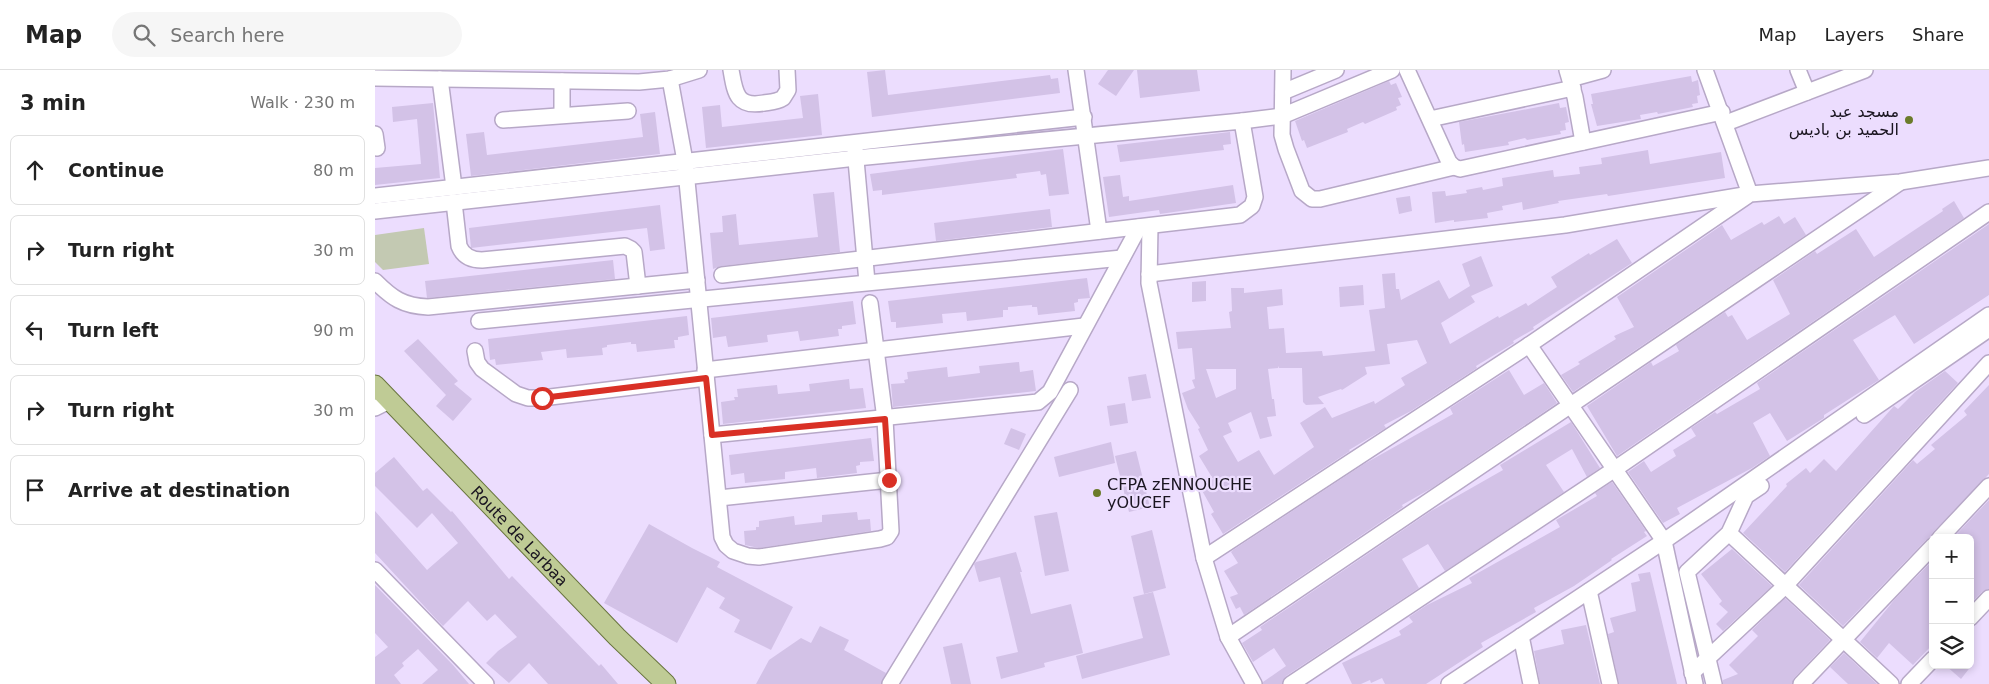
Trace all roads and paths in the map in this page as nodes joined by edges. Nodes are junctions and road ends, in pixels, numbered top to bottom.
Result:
1 (699, 70) edge
2 (731, 70) edge
3 (787, 70) edge
4 (1076, 70) edge
5 (1283, 70) edge
6 (1336, 70) edge
7 (1391, 70) edge
8 (1407, 70) edge
9 (1603, 70) edge
10 (1705, 70) edge
11 (1798, 70) edge
12 (1865, 70) edge
13 (375, 78) edge
14 (440, 79) junction
15 (670, 79) junction
16 (1570, 79) edge
17 (562, 82) junction
18 (1283, 92) junction
19 (1807, 92) junction
20 (627, 110) dead end
21 (562, 115) junction
22 (1083, 116) junction
23 (1282, 116) junction
24 (1724, 118) junction
25 (1430, 119) junction
26 (503, 120) dead end
27 (1242, 121) junction
28 (1086, 137) junction
29 (855, 142) junction
30 (1583, 142) junction
31 (856, 158) junction
32 (1454, 167) junction
33 (1989, 168) edge
34 (686, 169) junction
35 (1900, 182) junction
36 (1751, 194) junction
37 (454, 195) junction
38 (375, 196) edge
39 (375, 211) edge
40 (1989, 212) edge
41 (1144, 226) junction
42 (1099, 232) junction
43 (866, 258) junction
44 (1122, 258) junction
45 (1149, 274) junction
46 (721, 275) dead end
47 (697, 280) junction
48 (375, 281) edge
49 (867, 282) junction
50 (638, 286) junction
51 (698, 299) junction
52 (870, 303) dead end
53 (1989, 315) edge
54 (479, 321) dead end
55 (1084, 326) junction
56 (1989, 329) edge
57 (1529, 344) junction
58 (877, 350) junction
59 (475, 351) dead end
60 (1989, 363) edge
61 (706, 374) junction
62 (375, 385) edge
63 (1070, 390) dead end
64 (382, 404) edge
65 (1571, 405) junction
66 (885, 419) junction
67 (712, 435) junction
68 (1615, 469) junction
69 (889, 480) junction
70 (1989, 486) edge
71 (1747, 496) junction
72 (719, 498) junction
73 (1729, 533) junction
74 (1945, 534) edge
75 (1664, 542) junction
76 (1929, 550) edge
77 (1204, 558) junction
78 (375, 570) edge
79 (1784, 586) junction
80 (1589, 591) junction
81 (1989, 598) edge
82 (1974, 614) edge
83 (1521, 636) junction
84 (1228, 637) junction
85 (1844, 640) junction
86 (1708, 660) junction
87 (1929, 663) edge
88 (1693, 679) edge
89 (662, 683) edge
90 (486, 684) edge
91 (890, 684) edge
92 (1254, 684) edge
93 (1291, 684) edge
94 (1449, 684) edge
95 (1531, 684) edge
96 (1610, 684) edge
97 (1714, 684) edge
98 (1801, 684) edge
99 (1891, 684) edge
100 (1909, 684) edge

1 - 15 street
2 - 3 street
4 - 22 street
5 - 18 street
6 - 18 street
7 - 23 street
8 - 25 street
9 - 16 street
10 - 24 street
11 - 19 street
12 - 19 street
13 - 14 street
14 - 17 street
14 - 37 street
15 - 17 street
15 - 34 street
16 - 25 street
16 - 30 street
17 - 21 street
18 - 23 street
19 - 24 street
20 - 21 street
21 - 26 street
22 - 28 street
22 - 29 street
23 - 27 street
23 - 32 street
24 - 30 street
24 - 36 street
25 - 32 street
27 - 28 street
27 - 41 street
28 - 31 street
28 - 42 street
29 - 31 street
29 - 34 street
30 - 32 street
31 - 34 street
31 - 43 street
33 - 35 street
34 - 37 street
34 - 47 street
35 - 36 street
35 - 65 street
36 - 45 street
36 - 57 street
37 - 38 street
37 - 39 street
37 - 50 street
40 - 68 street
41 - 42 street
41 - 44 street
41 - 45 street
42 - 43 street
43 - 46 street
43 - 49 street
44 - 49 street
44 - 55 street
45 - 77 street
47 - 50 street
47 - 51 street
48 - 50 street
49 - 51 street
51 - 54 street
51 - 61 street
52 - 58 street
53 - 75 street
55 - 58 street
55 - 66 street
56 - 71 street
57 - 65 street
57 - 77 street
58 - 61 street
58 - 66 street
59 - 61 street
60 - 79 street
61 - 67 street
62 - 64 main road, Route de Larbaa
63 - 91 street
64 - 89 main road, Route de Larbaa
65 - 68 street
65 - 84 street
66 - 67 street
66 - 69 street
67 - 72 street
68 - 75 street
68 - 93 street
69 - 72 street
69 - 72 street
70 - 74 street
71 - 73 street
71 - 75 street
73 - 79 street
73 - 86 street
75 - 80 street
75 - 88 street
76 - 85 street
77 - 84 street
78 - 90 street
79 - 85 street
79 - 86 street
80 - 83 street
80 - 96 street
81 - 82 street
83 - 94 street
83 - 95 street
84 - 92 street
85 - 98 street
85 - 99 street
86 - 88 street
86 - 97 street
87 - 100 street

